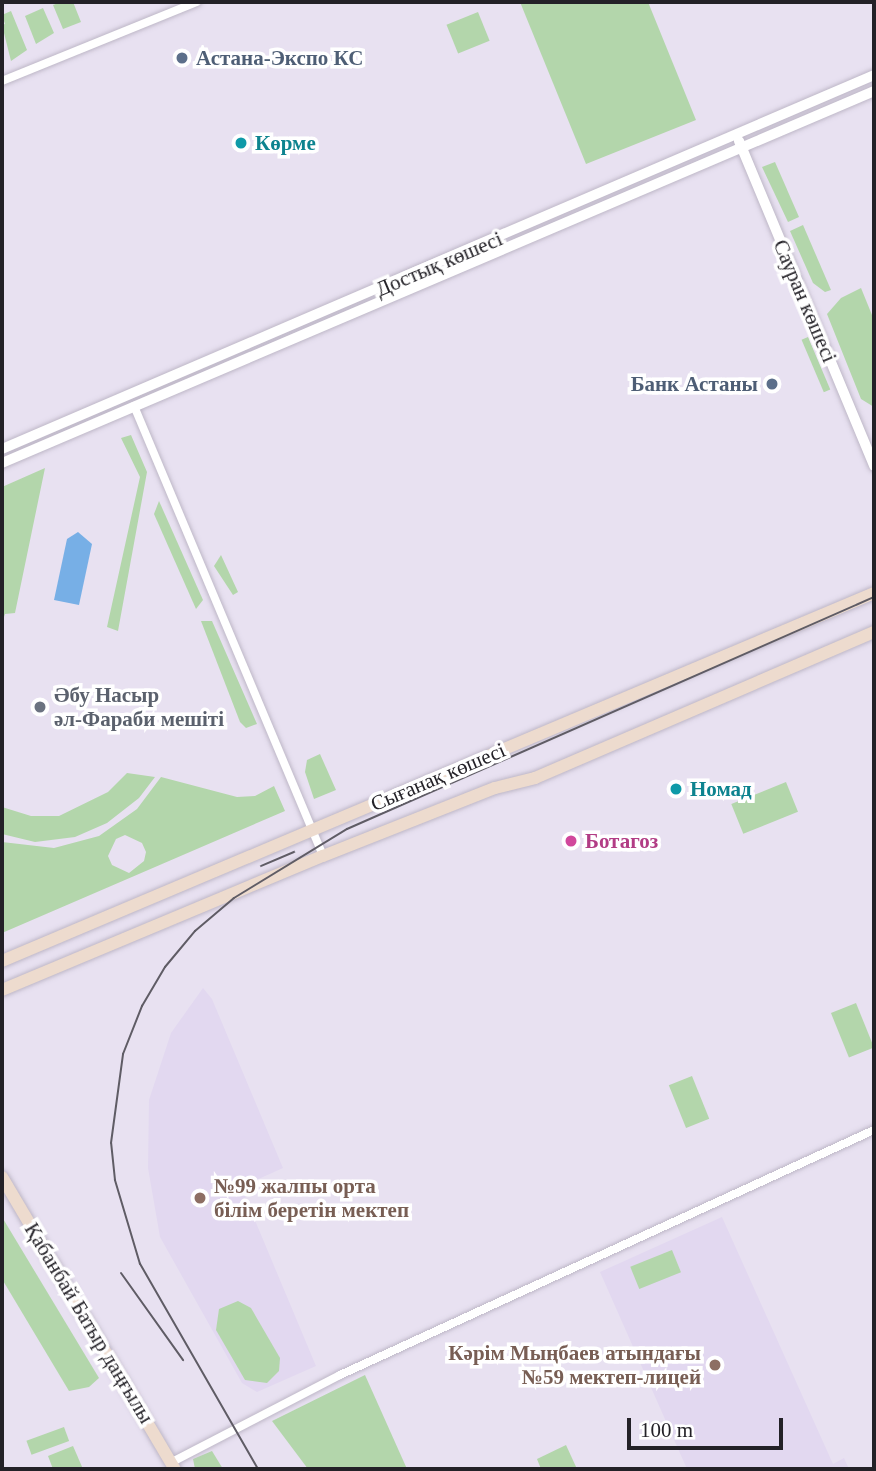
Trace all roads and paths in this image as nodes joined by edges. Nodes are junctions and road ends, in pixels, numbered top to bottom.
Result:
1 (197, 2) edge
2 (874, 75) edge
3 (2, 81) edge
4 (874, 91) edge
5 (737, 135) junction
6 (741, 148) junction
7 (134, 406) junction
8 (2, 449) edge
9 (2, 463) edge
10 (874, 466) edge
11 (874, 593) edge
12 (874, 632) edge
13 (312, 830) junction
14 (323, 856) junction
15 (2, 961) edge
16 (2, 990) edge
17 (874, 1130) edge
18 (2, 1177) edge
19 (2, 1191) edge
20 (172, 1467) edge

1 - 3 street
2 - 5 street, Достық көшесі
4 - 6 street, Достық көшесі
5 - 6 street, Сауран көшесі
5 - 8 street, Достық көшесі
6 - 7 street, Достық көшесі
6 - 10 street, Сауран көшесі
7 - 9 street, Достық көшесі
7 - 13 street
11 - 13 main road, Сығанақ көшесі
12 - 14 main road, Сығанақ көшесі
13 - 14 street
13 - 15 main road, Сығанақ көшесі
14 - 16 main road, Сығанақ көшесі
17 - 20 street
18 - 20 main road, Қабанбай Батыр даңғылы
19 - 20 main road, Қабанбай Батыр даңғылы

